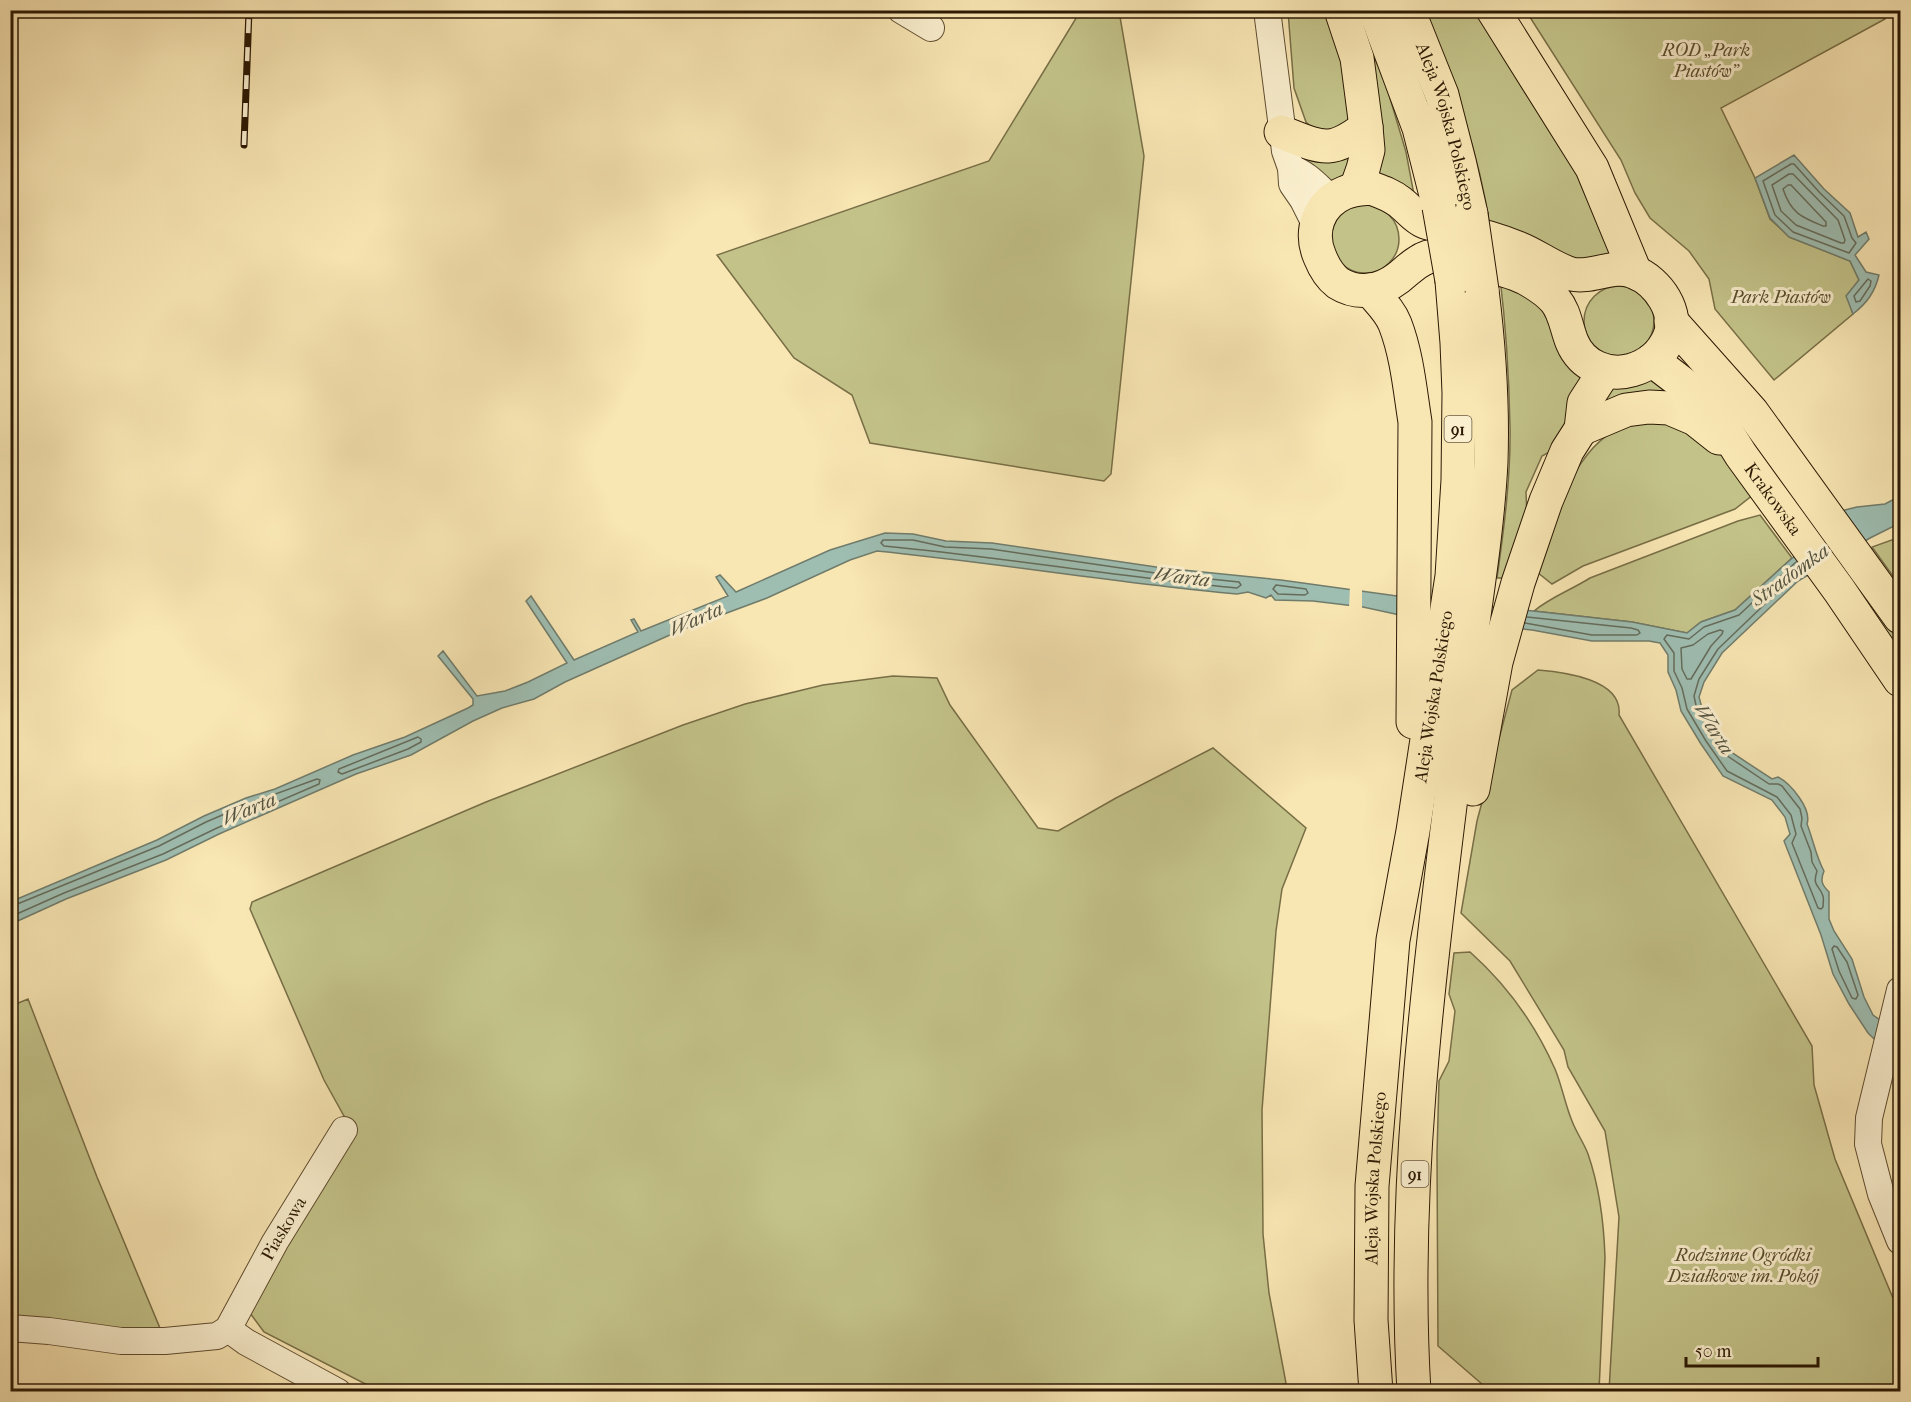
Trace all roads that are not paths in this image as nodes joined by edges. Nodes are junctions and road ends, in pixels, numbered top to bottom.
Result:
1 (901, 10) edge
2 (1268, 10) edge
3 (1341, 10) edge
4 (1376, 10) edge
5 (1408, 10) edge
6 (1493, 10) edge
7 (931, 28) dead end
8 (1366, 127) junction
9 (1281, 132) junction
10 (1335, 204) junction
11 (1635, 272) junction
12 (1467, 285) junction
13 (1370, 290) junction
14 (1671, 321) junction
15 (1652, 360) junction
16 (1604, 372) junction
17 (1581, 429) junction
18 (1741, 455) junction
19 (1900, 617) edge
20 (1455, 650) junction
21 (1900, 680) edge
22 (1900, 990) edge
23 (344, 1130) dead end
24 (1900, 1241) edge
25 (10, 1328) edge
26 (228, 1329) junction
27 (338, 1392) edge
28 (1376, 1392) edge
29 (1414, 1392) edge

1 - 7 street
2 - 9 street
3 - 8 main road
4 - 12 main road, Aleja Wojska Polskiego / 91, bridge
5 - 12 main road, Aleja Wojska Polskiego / 91, bridge
6 - 11 main road
8 - 9 main road
8 - 10 main road
9 - 10 street
10 - 11 main road
10 - 13 main road
11 - 14 main road
12 - 20 main road, Aleja Wojska Polskiego / 91
13 - 16 main road
13 - 20 main road
14 - 15 main road
14 - 19 main road, Krakowska
15 - 16 main road
15 - 18 main road, Krakowska
16 - 17 main road
17 - 18 main road
17 - 20 main road
18 - 21 main road, Krakowska
20 - 28 main road, Aleja Wojska Polskiego / 91
20 - 29 main road, Aleja Wojska Polskiego / 91
22 - 24 street
23 - 26 street, Piaskowa
25 - 26 street
26 - 27 street

